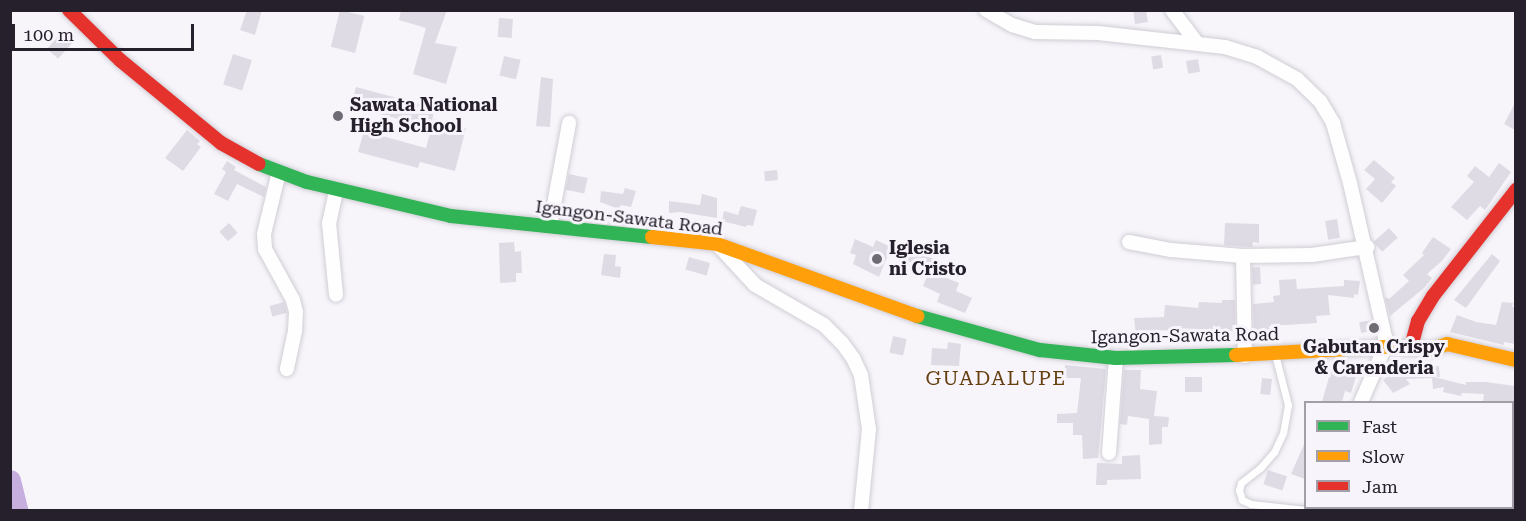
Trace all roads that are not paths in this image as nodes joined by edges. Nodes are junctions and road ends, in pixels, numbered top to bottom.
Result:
1 (69, 10) edge
2 (986, 10) edge
3 (1172, 10) edge
4 (1197, 43) junction
5 (569, 123) dead end
6 (279, 172) junction
7 (336, 190) junction
8 (1515, 190) edge
9 (550, 226) junction
10 (1129, 242) dead end
11 (717, 244) junction
12 (1367, 247) junction
13 (1244, 256) junction
14 (336, 294) dead end
15 (1385, 347) junction
16 (1411, 347) junction
17 (1432, 349) junction
18 (1275, 354) junction
19 (1245, 356) junction
20 (1116, 358) junction
21 (1515, 360) edge
22 (287, 369) dead end
23 (1515, 373) edge
24 (1360, 401) edge
25 (1109, 453) dead end
26 (861, 510) edge
27 (1306, 510) edge

1 - 6 main road, Igangon-Sawata Road
2 - 4 street
3 - 4 street
4 - 12 street
5 - 9 street
6 - 7 main road, Igangon-Sawata Road
6 - 22 street
7 - 9 main road, Igangon-Sawata Road
7 - 14 street
8 - 16 main road
9 - 11 main road, Igangon-Sawata Road
10 - 13 street
11 - 20 main road, Igangon-Sawata Road
11 - 26 street
12 - 13 street
12 - 15 street
13 - 19 street
15 - 16 main road, Igangon-Sawata Road
15 - 18 main road, Igangon-Sawata Road
15 - 24 street
16 - 17 main road, Igangon-Sawata Road
17 - 21 main road
17 - 23 main road
18 - 19 main road, Igangon-Sawata Road
18 - 27 lane
19 - 20 main road, Igangon-Sawata Road
20 - 25 street

